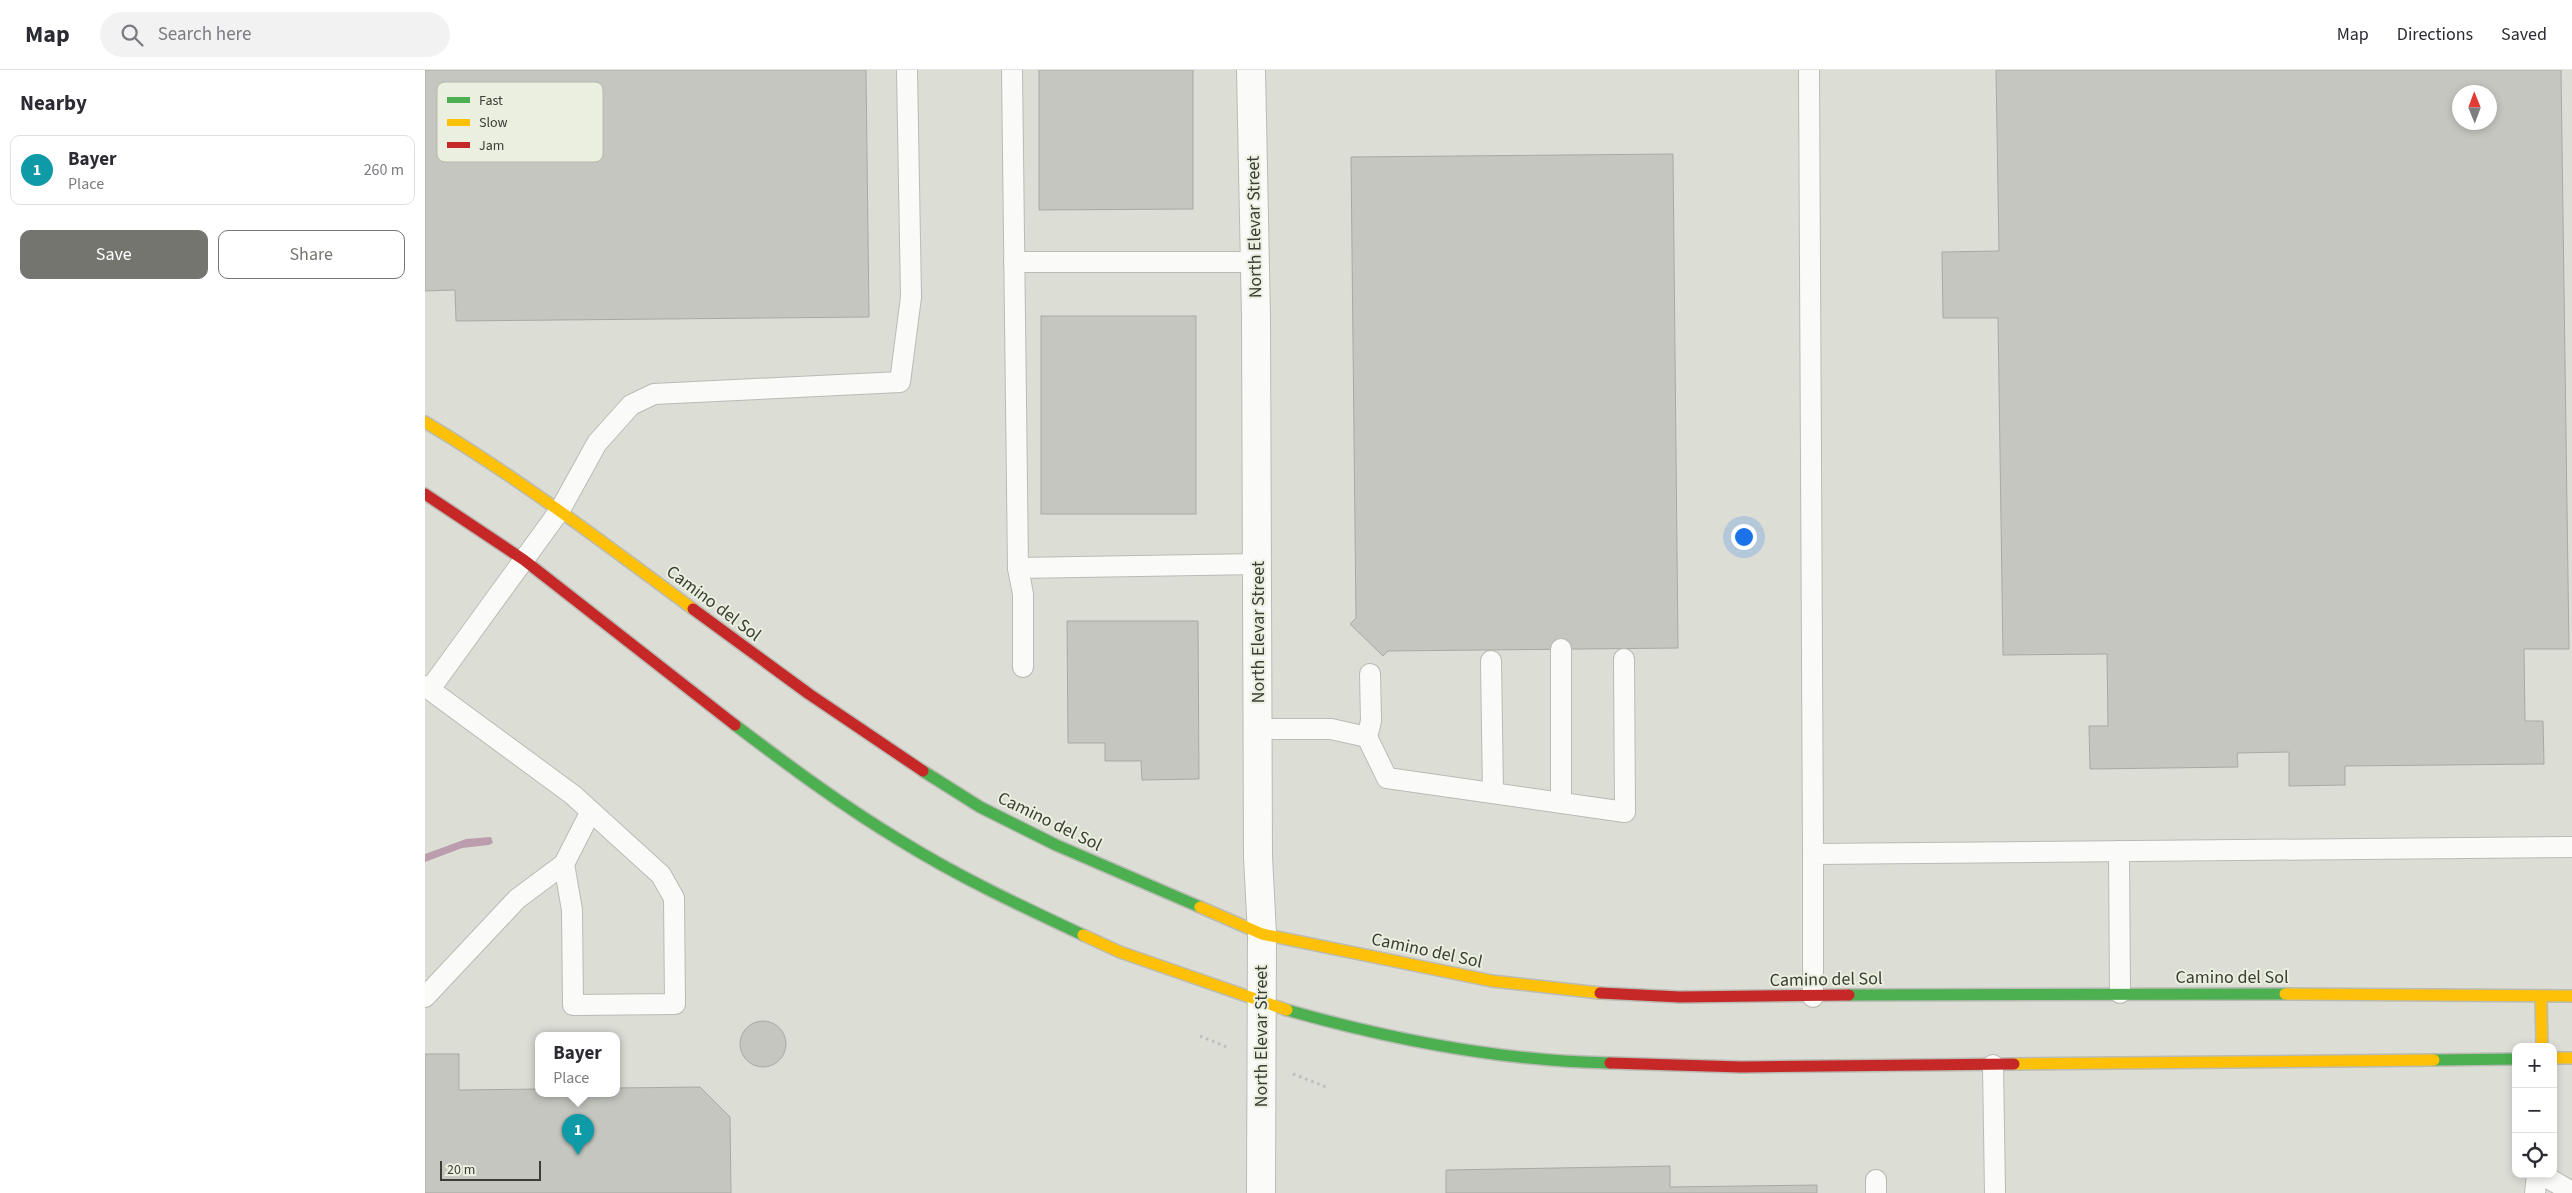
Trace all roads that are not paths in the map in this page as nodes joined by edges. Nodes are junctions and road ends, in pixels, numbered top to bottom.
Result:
1 (907, 70) edge
2 (1012, 70) edge
3 (1251, 70) edge
4 (1809, 70) edge
5 (1014, 262) junction
6 (1253, 262) junction
7 (425, 422) edge
8 (425, 494) edge
9 (560, 510) junction
10 (524, 560) junction
11 (1258, 564) junction
12 (1018, 568) junction
13 (1561, 649) dead end
14 (1624, 659) dead end
15 (1491, 661) dead end
16 (1023, 667) dead end
17 (1370, 674) dead end
18 (428, 688) edge
19 (1258, 729) junction
20 (1367, 737) junction
21 (1493, 793) junction
22 (1561, 802) junction
23 (591, 811) junction
24 (2572, 847) edge
25 (2119, 851) junction
26 (1813, 854) junction
27 (564, 864) junction
28 (1262, 934) junction
29 (2120, 994) junction
30 (2572, 996) edge
31 (425, 997) edge
32 (1813, 997) junction
33 (2541, 997) junction
34 (1261, 1002) junction
35 (2542, 1043) edge
36 (2557, 1058) edge
37 (2572, 1058) edge
38 (2512, 1059) edge
39 (1993, 1065) junction
40 (2537, 1178) edge
41 (2548, 1178) edge
42 (2572, 1192) edge
43 (1261, 1193) edge
44 (1995, 1193) edge
45 (2535, 1193) edge

1 - 9 lane
2 - 5 lane
3 - 6 street, North Elevar Street
4 - 26 lane
5 - 6 lane
5 - 12 lane
6 - 11 street, North Elevar Street
7 - 9 street, Camino del Sol
8 - 10 street
9 - 10 lane
9 - 28 street, Camino del Sol
10 - 18 lane
10 - 34 street
11 - 12 lane
11 - 19 street, North Elevar Street
12 - 16 lane
13 - 22 lane
14 - 22 lane
15 - 21 lane
17 - 20 lane
18 - 23 lane
19 - 20 lane
19 - 28 street, North Elevar Street
20 - 21 lane
21 - 22 lane
23 - 27 lane
23 - 27 lane
24 - 25 lane
25 - 26 lane
25 - 29 lane
26 - 32 lane
27 - 31 lane
28 - 32 street, Camino del Sol
28 - 34 street, North Elevar Street
29 - 32 street, Camino del Sol
29 - 33 street, Camino del Sol
30 - 33 street, Camino del Sol
33 - 35 street
34 - 39 street
34 - 43 street, North Elevar Street
36 - 37 street
38 - 39 street
39 - 44 lane
40 - 45 lane
41 - 42 lane

